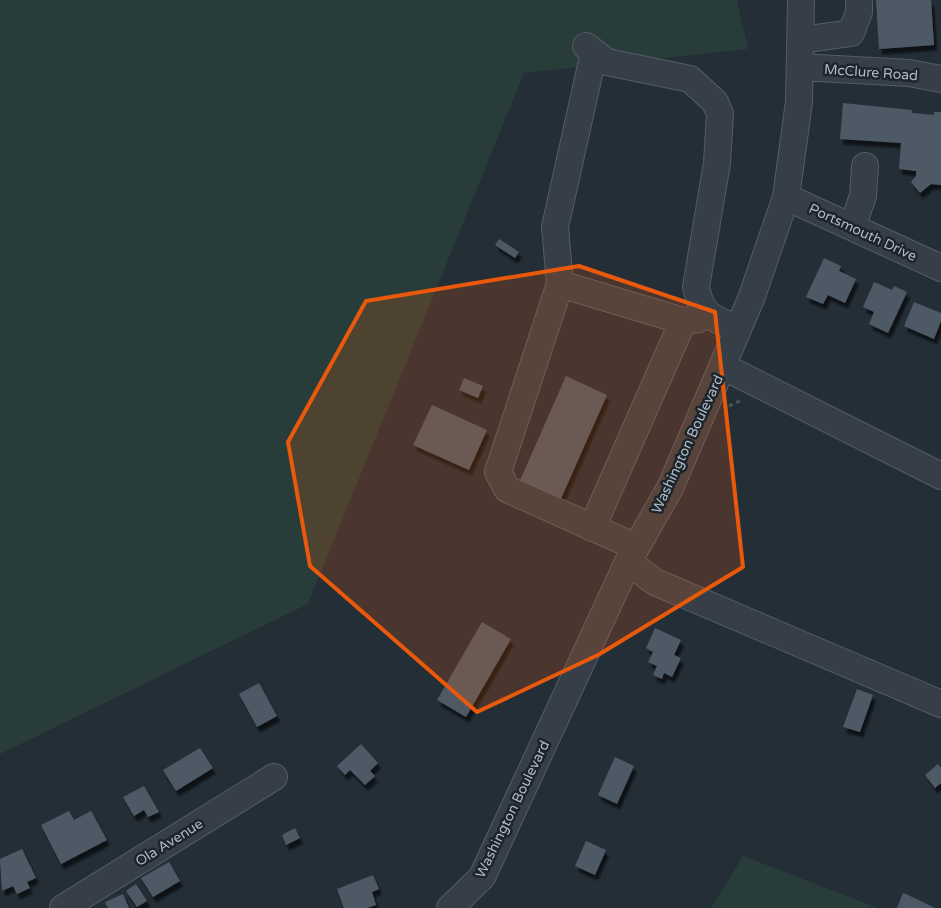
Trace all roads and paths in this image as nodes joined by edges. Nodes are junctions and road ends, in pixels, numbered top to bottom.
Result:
1 (801, 0) edge
2 (859, 0) edge
3 (801, 40) junction
4 (800, 67) junction
5 (941, 79) edge
6 (865, 166) dead end
7 (786, 197) junction
8 (852, 227) junction
9 (941, 268) edge
10 (560, 284) junction
11 (713, 317) junction
12 (683, 320) junction
13 (738, 329) junction
14 (722, 366) junction
15 (941, 476) edge
16 (592, 528) junction
17 (632, 555) junction
18 (941, 704) edge
19 (274, 777) dead end
20 (63, 908) edge
21 (450, 908) edge

1 - 3 street, Washington Boulevard
2 - 3 street
3 - 4 street, Washington Boulevard
4 - 5 street, McClure Road
4 - 7 street, Washington Boulevard
6 - 8 street
7 - 8 street, Portsmouth Drive
7 - 13 street, Washington Boulevard
8 - 9 street, Portsmouth Drive
10 - 11 street
10 - 12 street
10 - 16 street
11 - 12 street
11 - 13 street
12 - 16 street
13 - 14 street, Washington Boulevard
14 - 15 street
14 - 17 street, Washington Boulevard
16 - 17 street
17 - 18 street
17 - 21 street, Washington Boulevard
19 - 20 street, Ola Avenue

